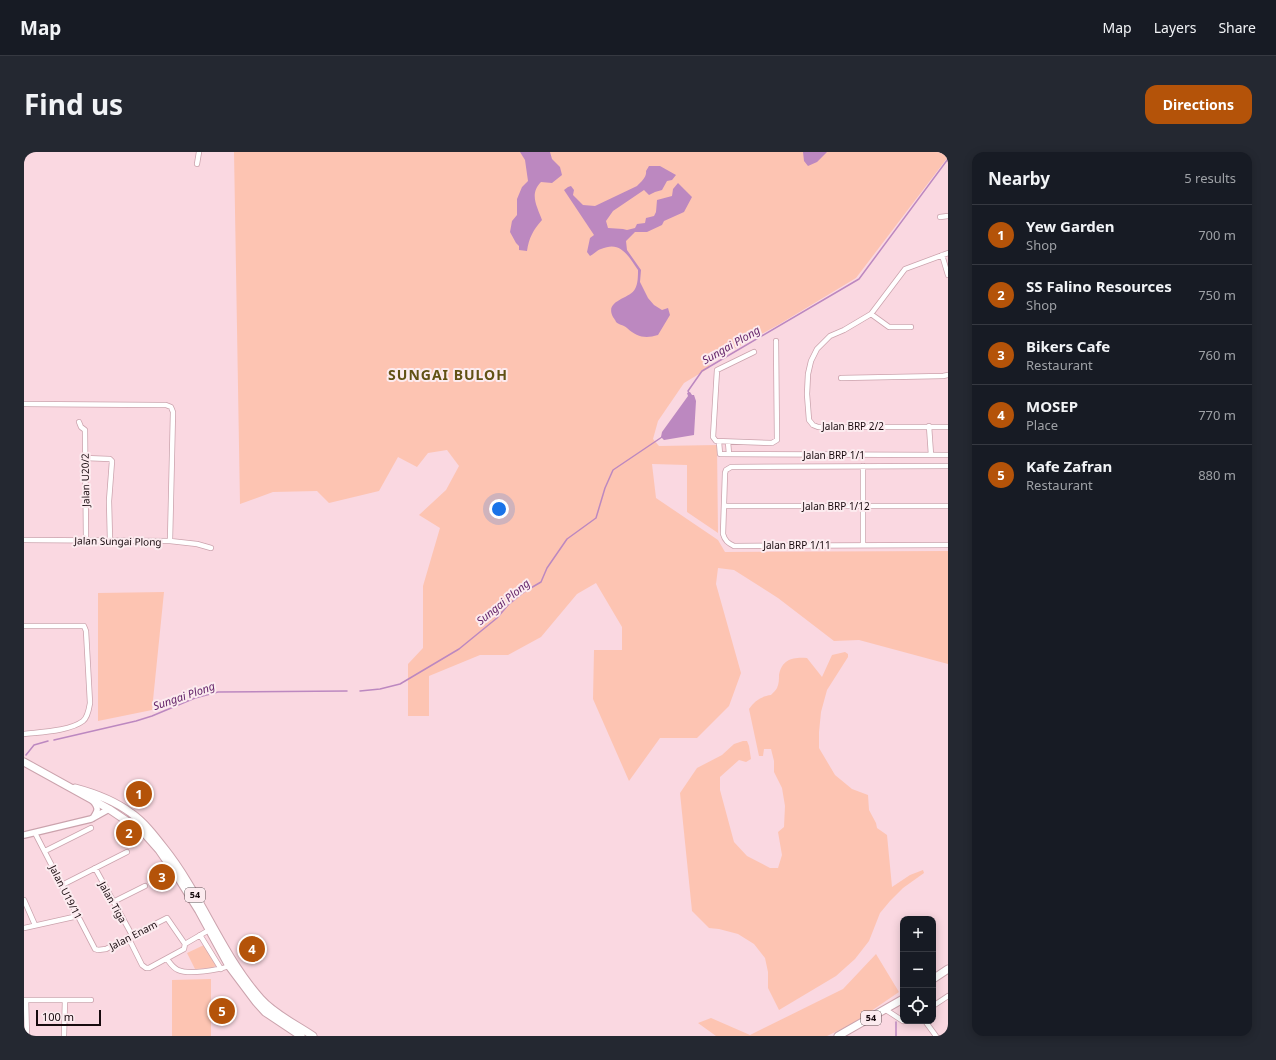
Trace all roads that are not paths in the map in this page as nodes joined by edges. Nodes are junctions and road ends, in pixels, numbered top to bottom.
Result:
1 (199, 152) edge
2 (197, 164) dead end
3 (948, 216) edge
4 (940, 217) dead end
5 (948, 253) edge
6 (942, 255) junction
7 (948, 275) edge
8 (871, 314) junction
9 (911, 327) dead end
10 (776, 341) dead end
11 (754, 352) dead end
12 (948, 375) edge
13 (841, 378) dead end
14 (24, 404) edge
15 (79, 422) dead end
16 (930, 426) junction
17 (948, 426) edge
18 (719, 442) junction
19 (728, 442) junction
20 (729, 454) junction
21 (931, 455) junction
22 (948, 455) edge
23 (85, 458) junction
24 (863, 466) junction
25 (948, 466) edge
26 (725, 506) junction
27 (863, 506) junction
28 (948, 506) edge
29 (24, 540) edge
30 (86, 540) junction
31 (110, 540) junction
32 (170, 541) junction
33 (863, 545) junction
34 (948, 545) edge
35 (211, 548) dead end
36 (24, 626) edge
37 (24, 734) edge
38 (24, 762) edge
39 (69, 786) junction
40 (88, 792) junction
41 (93, 801) junction
42 (109, 809) junction
43 (91, 819) junction
44 (91, 828) dead end
45 (151, 831) junction
46 (35, 833) junction
47 (24, 835) edge
48 (45, 851) junction
49 (126, 852) dead end
50 (95, 868) junction
51 (62, 884) junction
52 (145, 886) dead end
53 (24, 900) edge
54 (113, 902) junction
55 (78, 916) junction
56 (35, 925) junction
57 (24, 928) edge
58 (209, 930) junction
59 (130, 936) junction
60 (200, 936) junction
61 (185, 944) junction
62 (98, 950) joint
63 (167, 959) junction
64 (229, 966) junction
65 (221, 969) junction
66 (948, 969) edge
67 (936, 977) edge
68 (948, 996) edge
69 (25, 1000) edge
70 (64, 1000) junction
71 (90, 1000) dead end
72 (900, 1002) edge
73 (936, 1004) edge
74 (886, 1010) junction
75 (900, 1019) edge
76 (927, 1024) edge
77 (27, 1036) edge
78 (64, 1036) edge
79 (301, 1036) edge
80 (313, 1036) edge
81 (838, 1036) edge
82 (936, 1036) edge

1 - 2 street
3 - 4 street
5 - 6 street, Jalan BRP 2/2
6 - 7 street
6 - 8 street, Jalan BRP 2/2
8 - 9 street
8 - 16 street, Jalan BRP 2/2
10 - 19 street
11 - 18 street
12 - 13 street
14 - 32 street
15 - 23 street, Jalan U20/2
16 - 17 street, Jalan BRP 2/2
16 - 21 street
18 - 19 street
18 - 20 street, Jalan BRP 1/1
19 - 20 street
20 - 21 street, Jalan BRP 1/1
21 - 22 street, Jalan BRP 1/1
23 - 30 street, Jalan U20/2
23 - 31 street
24 - 25 street
24 - 26 street, Jalan BRP 1/11
24 - 27 street
26 - 27 street, Jalan BRP 1/12
26 - 33 street, Jalan BRP 1/11
27 - 28 street, Jalan BRP 1/12
27 - 33 street
29 - 30 street, Jalan Sungai Plong
30 - 31 street, Jalan Sungai Plong
31 - 32 street, Jalan Sungai Plong
32 - 35 street, Jalan Sungai Plong
33 - 34 street, Jalan BRP 1/11
36 - 37 street
38 - 39 highway, 54
39 - 40 highway, 54
39 - 41 highway, 54
40 - 42 highway
40 - 45 highway, 54
41 - 42 highway, 54
41 - 43 street
42 - 43 street
42 - 45 highway
42 - 58 highway, 54
43 - 46 street
44 - 48 street
45 - 80 highway, 54
46 - 47 street
46 - 48 street, Jalan U19/11
48 - 51 street, Jalan U19/11
49 - 50 street
50 - 51 street
50 - 54 street, Jalan Tiga
51 - 55 street, Jalan U19/11
52 - 54 street
53 - 56 street
54 - 59 street, Jalan Tiga
55 - 56 street
55 - 62 street, Jalan U19/11
56 - 57 street
58 - 60 street
58 - 64 highway, 54
59 - 61 street, Jalan Enam
59 - 62 street, Jalan Enam
59 - 63 street, Jalan Tiga
60 - 61 street
60 - 65 street
61 - 63 street
63 - 65 street
64 - 65 street
64 - 79 highway, 54
66 - 67 highway
68 - 73 street
69 - 70 street
69 - 77 street
70 - 71 street
70 - 78 street
72 - 74 highway, 54
74 - 75 street
74 - 81 highway, 54
76 - 82 street

